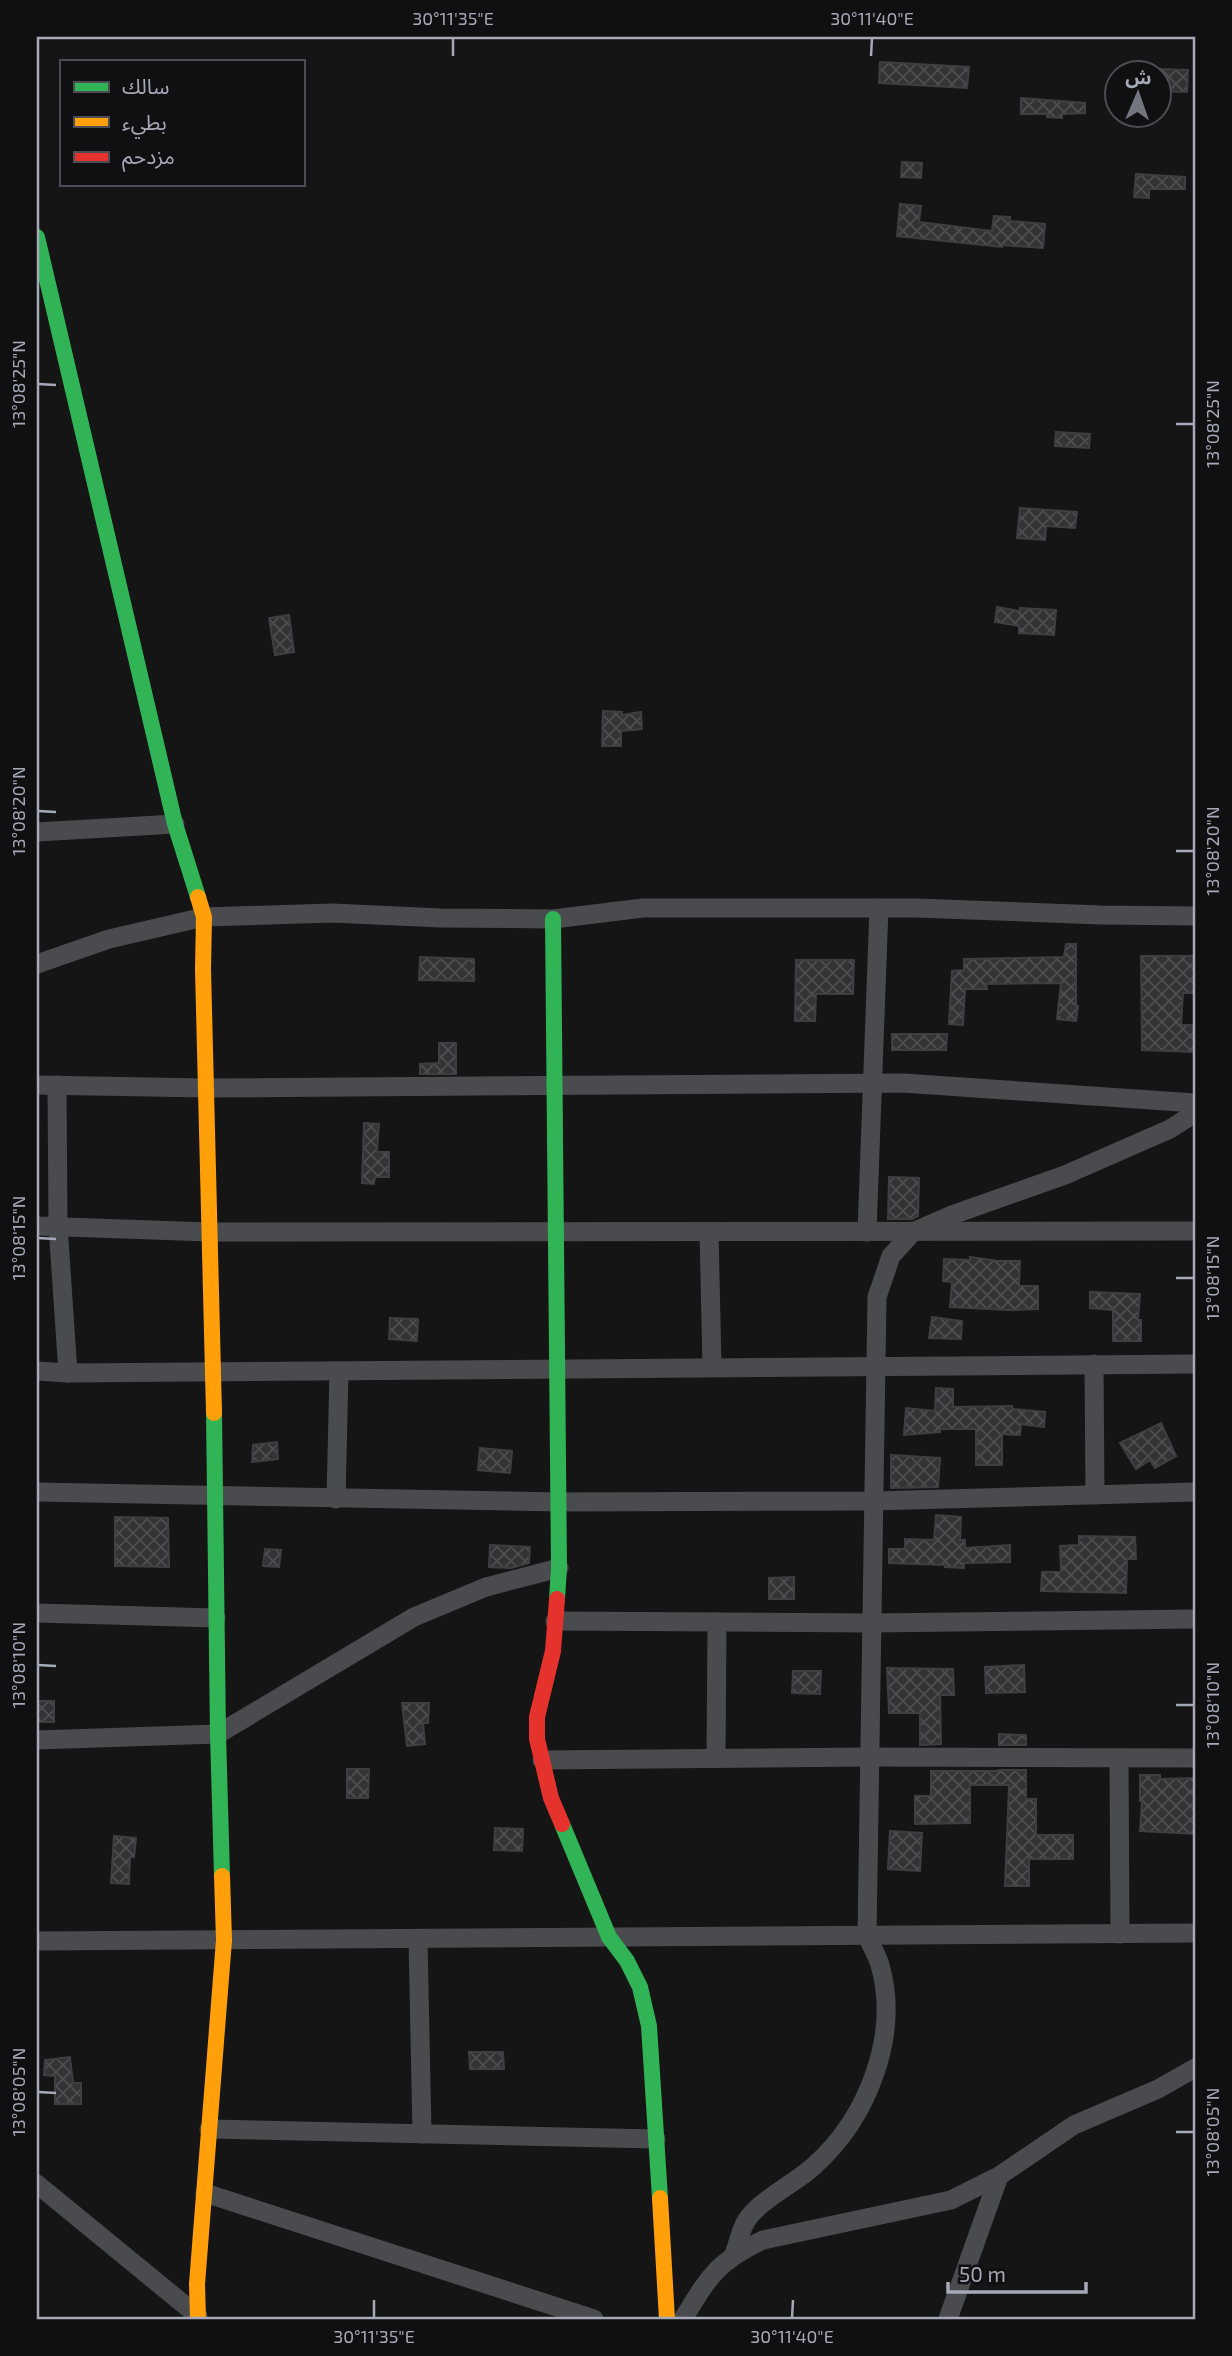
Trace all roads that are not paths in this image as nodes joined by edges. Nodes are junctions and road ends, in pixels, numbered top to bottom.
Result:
1 (37, 237) edge
2 (175, 824) junction
3 (37, 832) edge
4 (879, 908) junction
5 (1195, 916) edge
6 (204, 917) junction
7 (553, 919) junction
8 (37, 964) edge
9 (873, 1083) junction
10 (37, 1085) edge
11 (57, 1085) junction
12 (554, 1085) junction
13 (205, 1088) junction
14 (1195, 1103) edge
15 (1195, 1113) edge
16 (37, 1226) edge
17 (58, 1226) junction
18 (1195, 1231) edge
19 (209, 1232) junction
20 (555, 1232) junction
21 (709, 1232) junction
22 (867, 1232) junction
23 (913, 1232) junction
24 (1094, 1364) junction
25 (1195, 1364) edge
26 (557, 1366) junction
27 (712, 1366) junction
28 (876, 1366) junction
29 (37, 1371) edge
30 (214, 1371) junction
31 (339, 1371) junction
32 (68, 1373) junction
33 (37, 1492) edge
34 (1195, 1492) edge
35 (1095, 1495) junction
36 (215, 1496) junction
37 (336, 1499) junction
38 (873, 1501) junction
39 (559, 1502) junction
40 (559, 1568) junction
41 (37, 1613) edge
42 (216, 1618) junction
43 (1195, 1619) edge
44 (555, 1621) junction
45 (717, 1622) junction
46 (872, 1623) junction
47 (218, 1734) junction
48 (37, 1740) edge
49 (869, 1757) junction
50 (716, 1758) junction
51 (1119, 1758) junction
52 (1195, 1758) edge
53 (542, 1760) junction
54 (1195, 1933) edge
55 (1119, 1934) junction
56 (867, 1936) junction
57 (609, 1937) junction
58 (418, 1939) junction
59 (225, 1940) junction
60 (37, 1941) edge
61 (1195, 2068) edge
62 (209, 2129) junction
63 (422, 2134) junction
64 (656, 2139) junction
65 (999, 2176) junction
66 (37, 2184) edge
67 (205, 2193) junction
68 (734, 2254) junction
69 (189, 2315) edge
70 (594, 2319) edge
71 (667, 2319) edge
72 (683, 2319) edge
73 (948, 2319) edge

1 - 2 street
2 - 3 street
2 - 6 street
4 - 5 street
4 - 7 street
4 - 9 street
6 - 7 street
6 - 8 street
6 - 13 street
7 - 12 street
9 - 12 street
9 - 14 street
9 - 22 street
10 - 11 street
11 - 13 street
11 - 17 street
12 - 13 street
12 - 20 street
13 - 19 street
15 - 23 street
16 - 17 street
17 - 19 street
17 - 32 street
18 - 23 street
19 - 20 street
19 - 30 street
20 - 21 street
20 - 26 street
21 - 22 street
21 - 27 street
22 - 23 street
23 - 28 street
24 - 25 street
24 - 28 street
24 - 35 street
26 - 27 street
26 - 31 street
26 - 39 street
27 - 28 street
28 - 38 street
29 - 32 street
30 - 31 street
30 - 32 street
30 - 36 street
31 - 37 street
33 - 36 street
34 - 35 street
35 - 38 street
36 - 37 street
36 - 42 street
37 - 39 street
38 - 39 street
38 - 46 street
39 - 40 street
40 - 44 street
40 - 47 street
41 - 42 street
42 - 47 street
43 - 46 street
44 - 45 street
44 - 53 street
45 - 46 street
45 - 50 street
46 - 49 street
47 - 48 street
47 - 59 street
49 - 50 street
49 - 51 street
49 - 56 street
50 - 53 street
51 - 52 street
51 - 55 street
53 - 57 street
54 - 55 street
55 - 56 street
56 - 57 street
56 - 68 street
57 - 58 street
57 - 64 street
58 - 59 street
58 - 63 street
59 - 60 street
59 - 62 street
61 - 65 street
62 - 63 street
62 - 67 street
63 - 64 street
64 - 71 street
65 - 68 street
65 - 73 street
66 - 69 street
67 - 69 street
67 - 70 street
68 - 72 street

